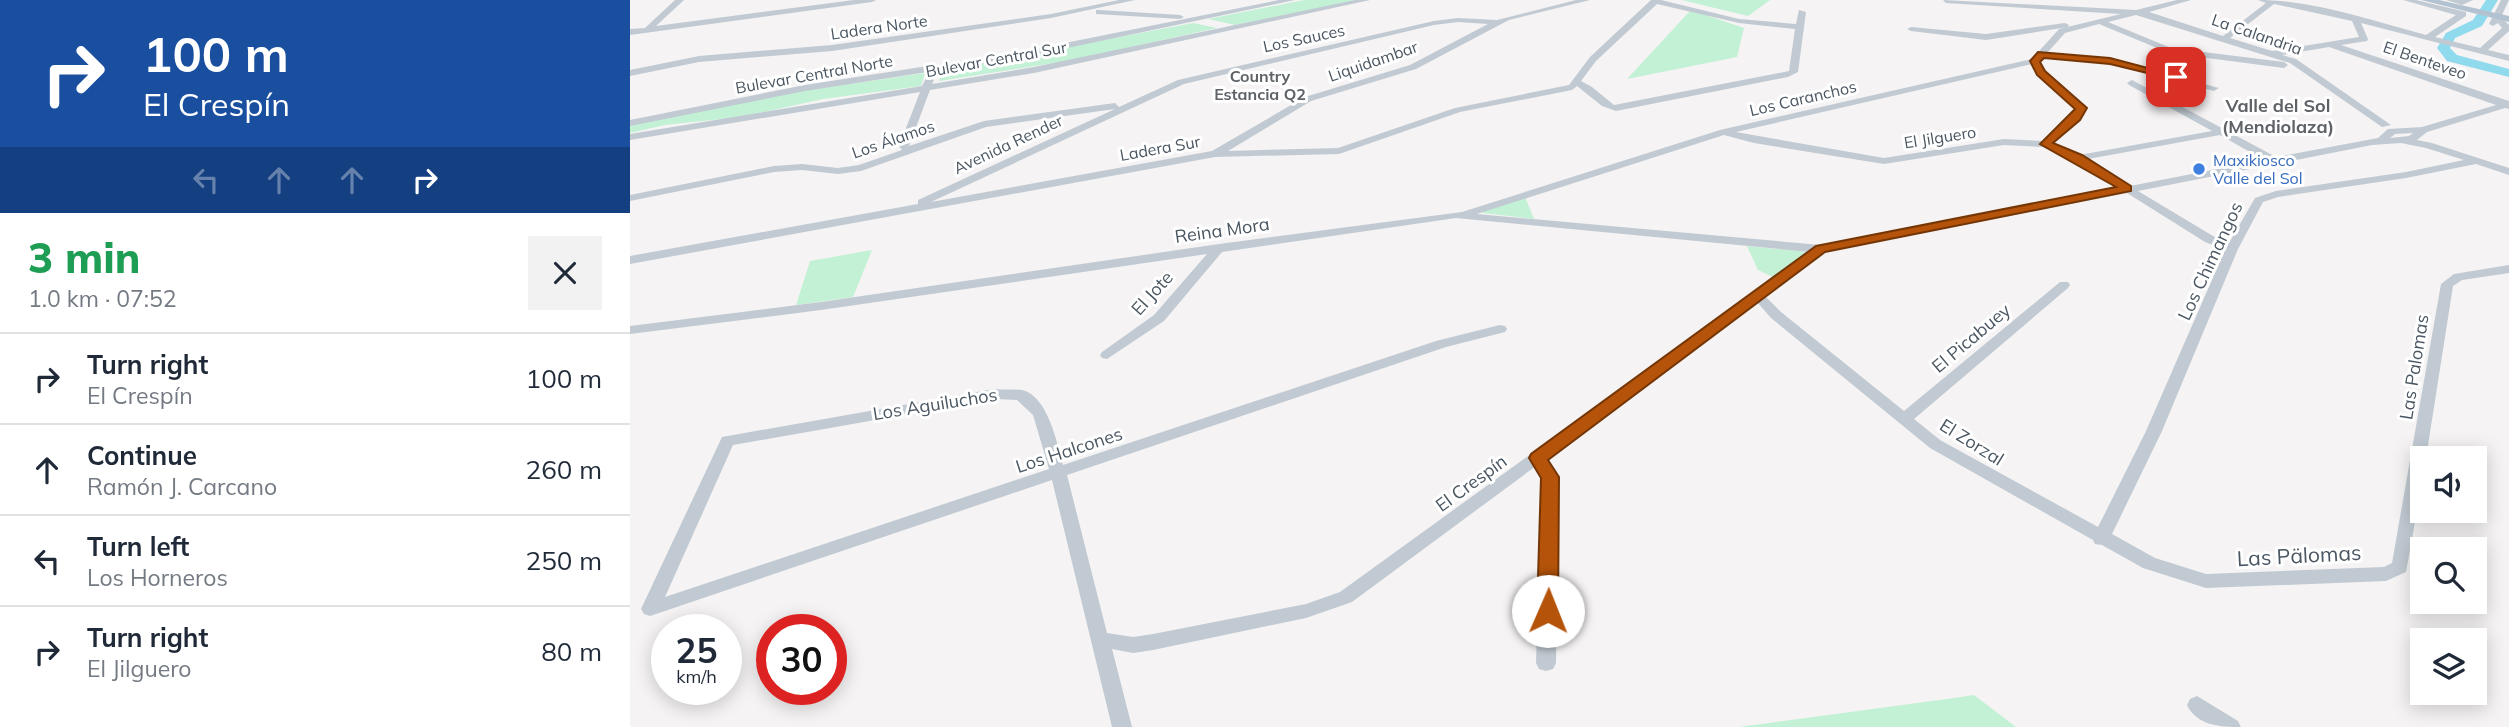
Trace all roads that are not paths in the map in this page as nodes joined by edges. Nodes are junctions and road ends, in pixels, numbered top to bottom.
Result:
1 (680, 0) edge
2 (793, 0) edge
3 (872, 0) edge
4 (1131, 0) edge
5 (1291, 0) edge
6 (1366, 0) edge
7 (1586, 0) edge
8 (1656, 0) edge
9 (2187, 0) edge
10 (2262, 0) edge
11 (2407, 0) edge
12 (2426, 0) edge
13 (2450, 0) edge
14 (2505, 0) edge
15 (1946, 1) edge
16 (2273, 1) edge
17 (2042, 3) edge
18 (2467, 7) edge
19 (1084, 10) junction
20 (1802, 12) dead end
21 (2144, 13) junction
22 (751, 16) junction
23 (2503, 18) edge
24 (1199, 19) junction
25 (2355, 19) junction
26 (1496, 22) junction
27 (2101, 22) junction
28 (2087, 25) junction
29 (1226, 27) junction
30 (1799, 27) junction
31 (648, 29) junction
32 (1911, 29) dead end
33 (630, 32) edge
34 (2224, 39) junction
35 (2432, 39) junction
36 (2329, 44) junction
37 (2481, 52) junction
38 (2270, 54) junction
39 (2038, 58) junction
40 (2509, 58) edge
41 (2303, 67) junction
42 (932, 69) junction
43 (630, 73) edge
44 (1577, 83) junction
45 (2132, 83) dead end
46 (927, 86) junction
47 (2214, 88) dead end
48 (2508, 105) edge
49 (1124, 106) junction
50 (630, 123) edge
51 (2387, 130) junction
52 (1724, 132) junction
53 (2222, 132) junction
54 (2420, 132) junction
55 (2402, 136) junction
56 (630, 137) edge
57 (2373, 142) junction
58 (2045, 144) junction
59 (2428, 145) junction
60 (908, 151) junction
61 (1215, 154) junction
62 (2078, 158) junction
63 (2273, 160) junction
64 (2477, 161) junction
65 (2509, 172) edge
66 (2127, 189) junction
67 (630, 198) edge
68 (905, 210) junction
69 (1462, 215) junction
70 (1219, 248) junction
71 (2232, 248) junction
72 (1821, 249) junction
73 (630, 260) edge
74 (2509, 269) edge
75 (2064, 285) dead end
76 (1758, 296) junction
77 (1500, 329) dead end
78 (630, 330) edge
79 (1107, 355) dead end
80 (1903, 420) junction
81 (1538, 458) junction
82 (1058, 472) junction
83 (2101, 539) junction
84 (2403, 561) joint
85 (2192, 579) joint
86 (650, 609) joint
87 (1100, 639) junction
88 (1546, 663) dead end
89 (2197, 705) dead end
90 (1121, 727) edge
91 (2231, 727) edge

1 - 31 street
2 - 22 street
3 - 22 street
4 - 19 street, Ladera Norte
5 - 24 street, Bulevar Central Norte
6 - 29 street, Bulevar Central Sur
7 - 26 street, Liquidambar
8 - 30 street
8 - 44 street
9 - 21 street
10 - 16 street
11 - 18 street
12 - 18 main road
13 - 18 street
14 - 23 street
15 - 17 street
16 - 25 street
16 - 34 street
17 - 21 street
18 - 23 main road
18 - 35 street
19 - 24 street
19 - 43 street, Ladera Norte
20 - 30 street
21 - 27 street
21 - 34 street, La Calandria
22 - 31 street
23 - 37 street
24 - 29 street
24 - 42 street, Bulevar Central Norte
25 - 35 street
25 - 36 street
26 - 49 street, Los Sauces
26 - 61 street, Liquidambar
27 - 28 street
27 - 41 street
28 - 32 street
28 - 39 street
29 - 46 street, Bulevar Central Sur
30 - 44 street
31 - 33 street
34 - 38 street, La Calandria
35 - 37 street
36 - 38 street
36 - 48 street, El Benteveo
37 - 40 street
38 - 41 street, La Calandria
39 - 47 street, Los Caranchos
39 - 52 street, Los Caranchos
39 - 58 street
41 - 51 street, La Calandria
42 - 46 street
42 - 50 street, Bulevar Central Norte
44 - 61 street, Ladera Sur
45 - 53 street
46 - 56 street, Bulevar Central Sur
46 - 60 street
48 - 54 street
49 - 60 street, Los Álamos
49 - 68 street, Avenida Render
51 - 55 street, La Calandria
51 - 57 street
52 - 58 street, El Jilguero
52 - 69 street, Los Caranchos
53 - 62 street
53 - 63 street
54 - 55 street
54 - 59 street, La Calandria
55 - 57 street
55 - 59 street, La Calandria
57 - 63 street
58 - 62 street
59 - 64 street, La Calandria
60 - 67 street, Los Álamos
61 - 68 street, Ladera Sur
62 - 66 street
63 - 66 street
64 - 65 street, La Calandria
64 - 71 street, Los Chimangos
66 - 71 street
66 - 72 street
68 - 73 street, Ladera Sur
69 - 70 street, Reina Mora
69 - 72 street, Reina Mora
70 - 78 street, Reina Mora
70 - 79 street, El Jote
71 - 83 street, Los Chimangos
72 - 76 street, El Crespín
74 - 84 street, Las Palomas
75 - 80 street, El Picabuey
76 - 80 street, El Zorzal
76 - 81 street, El Crespín
77 - 82 street, Los Halcones
80 - 83 street, El Zorzal
81 - 87 street, El Crespín
81 - 88 street
82 - 86 street, Los Halcones
82 - 86 street, Los Aguiluchos
82 - 87 street, Los Aguiluchos
83 - 85 street, El Zorzal
84 - 85 street, Las Pälomas
87 - 90 street, Los Aguiluchos
89 - 91 street

